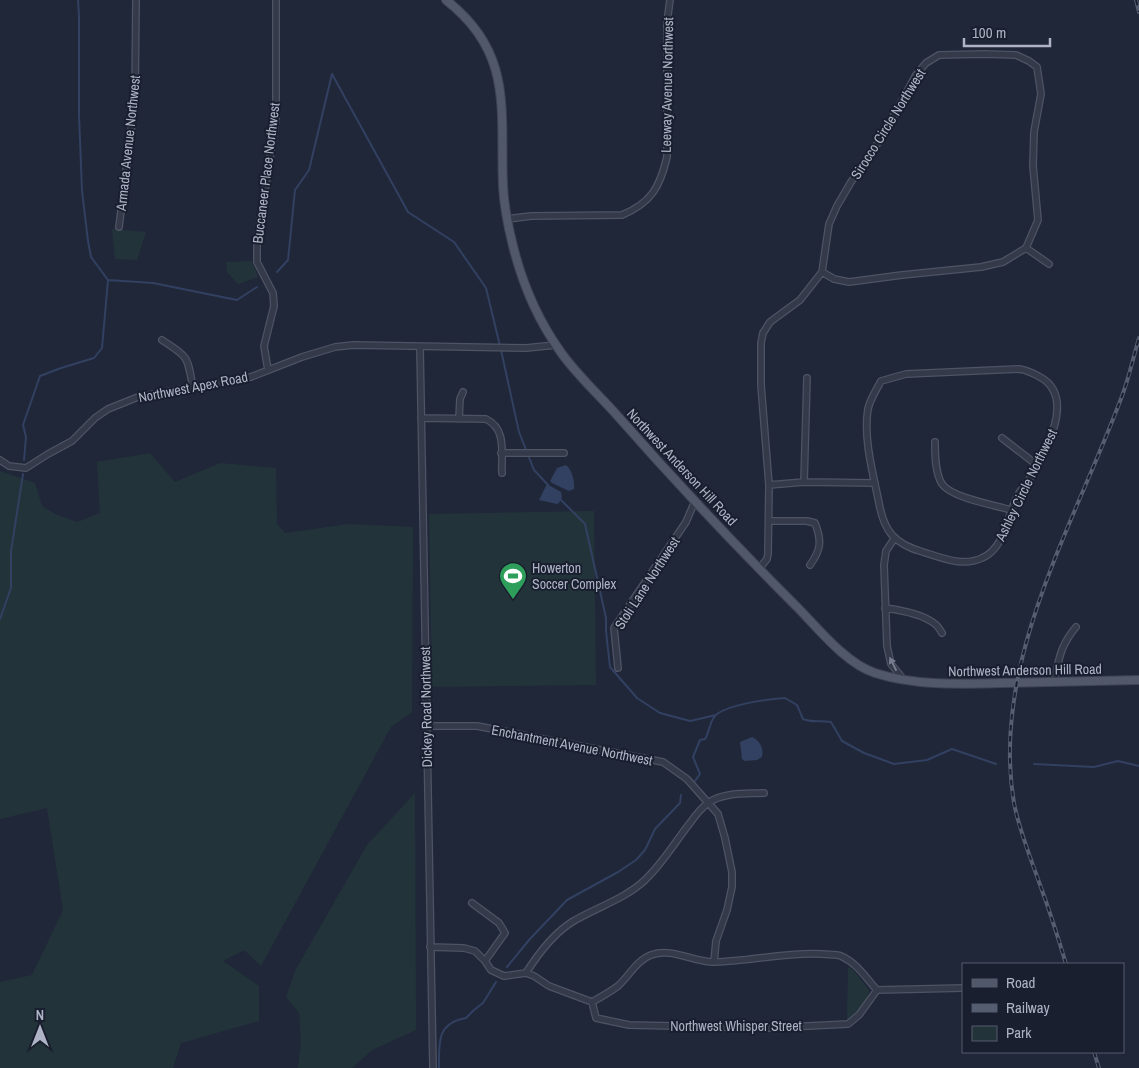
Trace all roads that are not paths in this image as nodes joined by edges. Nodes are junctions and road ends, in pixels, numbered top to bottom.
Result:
1 (136, 0) edge
2 (276, 0) edge
3 (448, 0) edge
4 (670, 0) edge
5 (507, 219) junction
6 (119, 227) dead end
7 (1026, 248) junction
8 (1049, 264) dead end
9 (822, 272) junction
10 (162, 340) dead end
11 (556, 345) junction
12 (420, 347) junction
13 (268, 370) junction
14 (807, 378) dead end
15 (193, 388) junction
16 (463, 392) dead end
17 (421, 418) junction
18 (459, 419) junction
19 (1002, 438) dead end
20 (935, 442) dead end
21 (564, 453) dead end
22 (501, 454) junction
23 (0, 460) edge
24 (1037, 465) junction
25 (502, 473) dead end
26 (804, 482) junction
27 (875, 483) junction
28 (768, 485) junction
29 (695, 501) junction
30 (1011, 510) junction
31 (769, 521) junction
32 (894, 539) junction
33 (810, 565) dead end
34 (759, 569) junction
35 (885, 608) junction
36 (1076, 627) dead end
37 (942, 633) dead end
38 (618, 668) dead end
39 (904, 680) junction
40 (1139, 680) edge
41 (1054, 682) junction
42 (426, 726) junction
43 (764, 793) dead end
44 (708, 803) junction
45 (472, 903) dead end
46 (430, 947) junction
47 (485, 961) junction
48 (714, 962) junction
49 (526, 973) junction
50 (962, 988) edge
51 (877, 990) junction
52 (592, 1002) junction
53 (433, 1068) edge

1 - 6 street, Armada Avenue Northwest
2 - 13 street, Buccaneer Place Northwest
3 - 5 main road, Northwest Anderson Hill Road
4 - 5 street, Leeway Avenue Northwest
5 - 11 main road, Northwest Anderson Hill Road
7 - 8 street
7 - 9 street
7 - 9 street, Sirocco Circle Northwest
9 - 28 street, Sirocco Circle Northwest
10 - 15 street
11 - 12 street, Northwest Apex Road
11 - 29 main road, Northwest Anderson Hill Road
12 - 13 street, Northwest Apex Road
12 - 17 street, Dickey Road Northwest
13 - 15 street, Northwest Apex Road
14 - 26 street
15 - 23 street, Northwest Apex Road
16 - 18 street
17 - 18 street
17 - 42 street, Dickey Road Northwest
18 - 22 street
19 - 24 street
20 - 30 street
21 - 22 street
22 - 25 street
24 - 27 street, Ashley Circle Northwest
24 - 30 street, Ashley Circle Northwest
26 - 27 street
26 - 28 street
27 - 32 street, Ashley Circle Northwest
28 - 31 street, Sirocco Circle Northwest
29 - 34 main road, Northwest Anderson Hill Road
29 - 38 street, Stoli Lane Northwest
30 - 32 street, Ashley Circle Northwest
31 - 33 street
31 - 34 street, Sirocco Circle Northwest
32 - 35 street
34 - 39 main road, Northwest Anderson Hill Road
35 - 37 street
39 -> 35 street
36 - 41 street
39 - 41 main road, Northwest Anderson Hill Road
40 - 41 main road, Northwest Anderson Hill Road
42 - 44 street, Enchantment Avenue Northwest
42 - 46 street, Dickey Road Northwest
43 - 44 street
44 - 48 street, Enchantment Avenue Northwest
44 - 49 street
45 - 47 street
46 - 47 street
46 - 53 street, Dickey Road Northwest
47 - 49 street
48 - 51 street
48 - 52 street
49 - 52 street
50 - 51 street
51 - 52 street, Northwest Whisper Street

